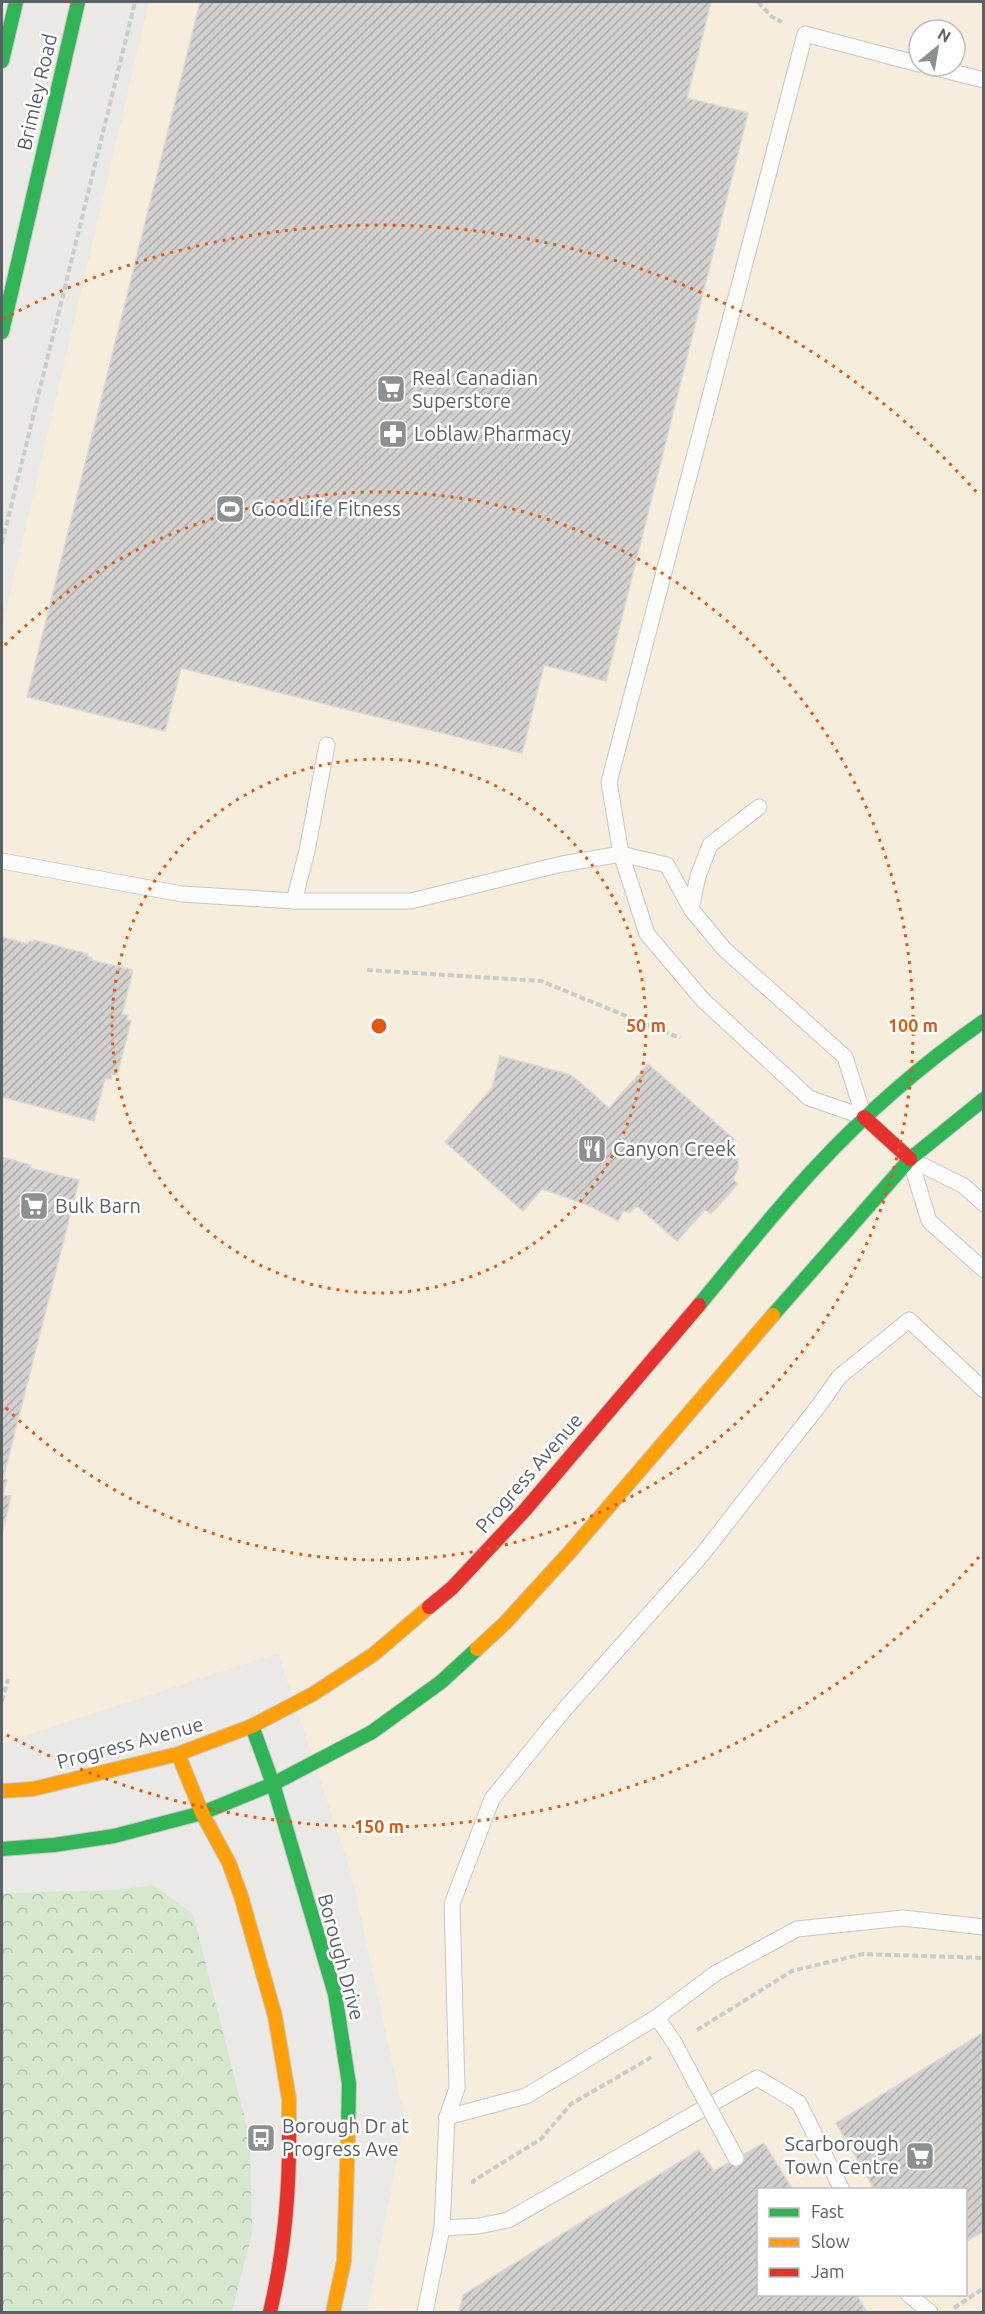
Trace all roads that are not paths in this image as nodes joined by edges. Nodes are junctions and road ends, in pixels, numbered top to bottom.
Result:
1 (16, 2) edge
2 (78, 2) edge
3 (2, 61) edge
4 (907, 61) edge
5 (967, 76) edge
6 (984, 80) edge
7 (2, 332) edge
8 (327, 745) dead end
9 (759, 807) dead end
10 (621, 854) junction
11 (2, 861) edge
12 (294, 901) junction
13 (691, 909) junction
14 (984, 1021) edge
15 (984, 1099) edge
16 (864, 1117) junction
17 (910, 1159) junction
18 (984, 1204) edge
19 (984, 1270) edge
20 (984, 1390) edge
21 (252, 1726) junction
22 (178, 1754) junction
23 (273, 1784) junction
24 (2, 1791) edge
25 (202, 1813) junction
26 (2, 1850) edge
27 (984, 1927) edge
28 (657, 2017) junction
29 (447, 2117) junction
30 (736, 2158) dead end
31 (841, 2188) edge
32 (442, 2228) junction
33 (909, 2296) edge
34 (270, 2313) edge
35 (333, 2313) edge
36 (425, 2313) edge
37 (930, 2313) edge

1 - 3 main road, Brimley Road
2 - 7 main road, Brimley Road
4 - 10 lane
5 - 6 lane
8 - 12 lane
9 - 13 lane
10 - 12 lane
10 - 13 lane
10 - 16 lane
11 - 12 lane
13 - 16 lane
14 - 16 main road, Progress Avenue
15 - 17 main road
16 - 17 main road
16 - 21 main road, Progress Avenue
17 - 18 lane
17 - 19 lane
17 - 23 main road
20 - 29 lane
21 - 22 main road, Progress Avenue
21 - 23 main road, Borough Drive
22 - 24 main road, Progress Avenue
22 - 25 main road
23 - 25 main road
23 - 35 main road, Borough Drive
25 - 26 main road
25 - 34 main road
27 - 28 lane
28 - 29 lane
28 - 30 lane, bridge
29 - 32 lane
31 - 32 lane
32 - 36 lane
33 - 37 lane

